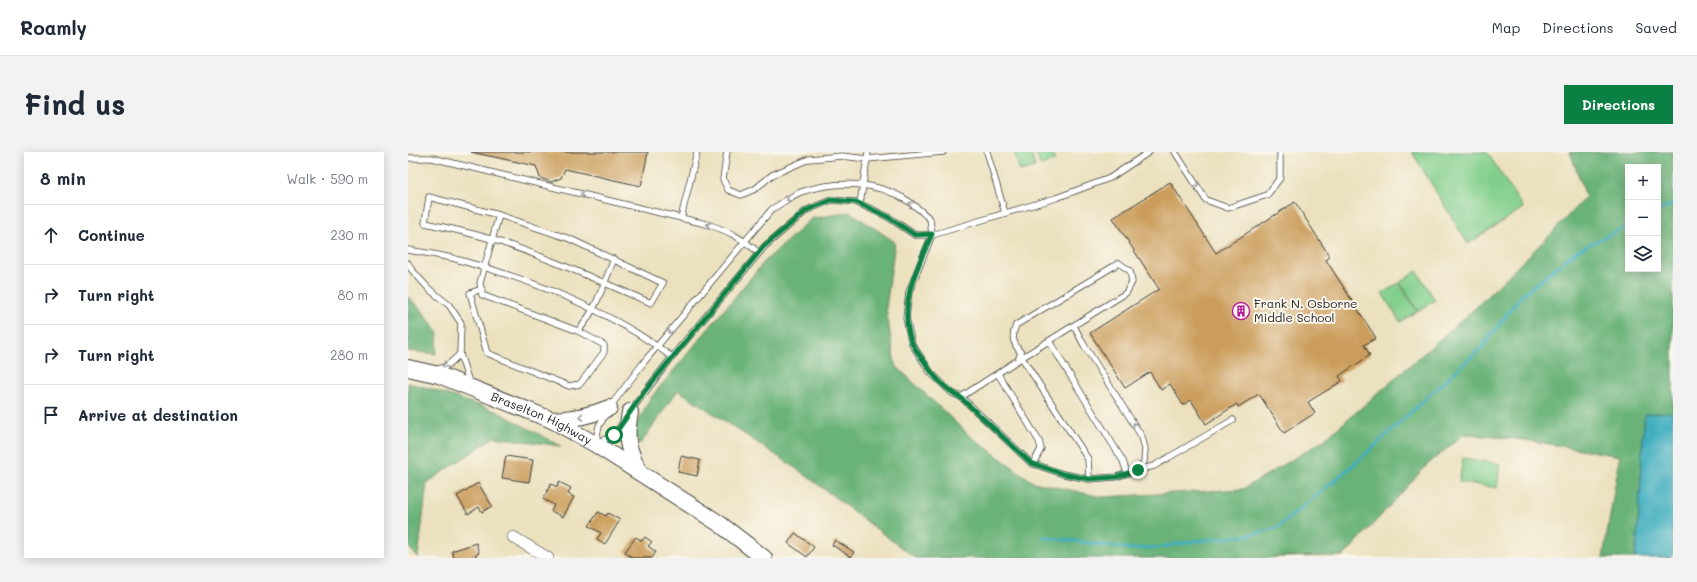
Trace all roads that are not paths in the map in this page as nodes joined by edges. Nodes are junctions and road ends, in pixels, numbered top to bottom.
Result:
1 (697, 152) edge
2 (727, 152) edge
3 (868, 152) edge
4 (943, 152) edge
5 (987, 152) edge
6 (1149, 152) edge
7 (1175, 152) edge
8 (1280, 152) edge
9 (408, 158) edge
10 (867, 159) junction
11 (863, 185) junction
12 (860, 204) junction
13 (1005, 213) junction
14 (499, 215) junction
15 (681, 218) junction
16 (932, 234) junction
17 (493, 240) junction
18 (745, 240) junction
19 (408, 250) edge
20 (759, 253) junction
21 (614, 259) junction
22 (408, 263) edge
23 (486, 268) junction
24 (604, 283) junction
25 (482, 289) junction
26 (593, 310) junction
27 (1074, 326) junction
28 (578, 331) junction
29 (1049, 341) junction
30 (657, 346) junction
31 (460, 354) junction
32 (672, 357) junction
33 (1020, 359) junction
34 (408, 368) edge
35 (429, 373) junction
36 (998, 374) junction
37 (471, 387) junction
38 (960, 397) junction
39 (609, 408) junction
40 (630, 412) junction
41 (552, 420) junction
42 (1233, 420) dead end
43 (595, 444) junction
44 (1033, 464) junction
45 (1138, 470) junction
46 (639, 472) junction
47 (1127, 473) junction
48 (1089, 479) junction
49 (513, 537) dead end
50 (548, 558) edge
51 (764, 558) edge

1 - 15 lane
2 - 10 lane
3 - 10 lane
4 - 10 lane
5 - 13 lane
6 - 13 lane
7 -> 8 lane
15 -> 9 lane
10 - 11 lane
11 - 12 lane
16 -> 11 lane
11 -> 18 lane
12 - 16 lane
12 - 20 lane
13 - 16 lane
14 - 17 lane
14 - 17 lane
14 - 21 lane
18 -> 15 lane
16 - 38 lane
17 - 23 lane
17 - 24 lane
18 - 20 lane
18 -> 30 lane
19 - 23 lane
20 - 32 lane
21 - 24 lane
21 - 24 lane
22 - 31 lane
23 - 25 lane
23 - 26 lane
24 - 26 lane
25 - 28 lane
25 - 28 lane
26 - 28 lane
26 - 30 lane
27 - 29 lane
27 - 33 lane
45 -> 27 lane
29 - 33 lane
29 - 47 lane
30 - 32 lane
30 - 39 lane
31 -> 35 lane
31 - 37 lane
32 - 40 lane
33 - 36 lane
33 - 48 lane
34 - 35 main road, Braselton Highway
35 - 37 main road, Braselton Highway
36 - 38 lane
36 - 44 lane
37 - 41 main road, Braselton Highway
38 - 44 lane
39 -> 41 main road
39 - 43 lane
40 - 43 lane
40 - 46 main road
41 - 43 main road, Braselton Highway
42 - 45 lane
43 - 46 main road, Braselton Highway
44 - 48 lane
45 - 47 lane
46 - 51 main road, Braselton Highway
47 - 48 lane
49 - 50 street

